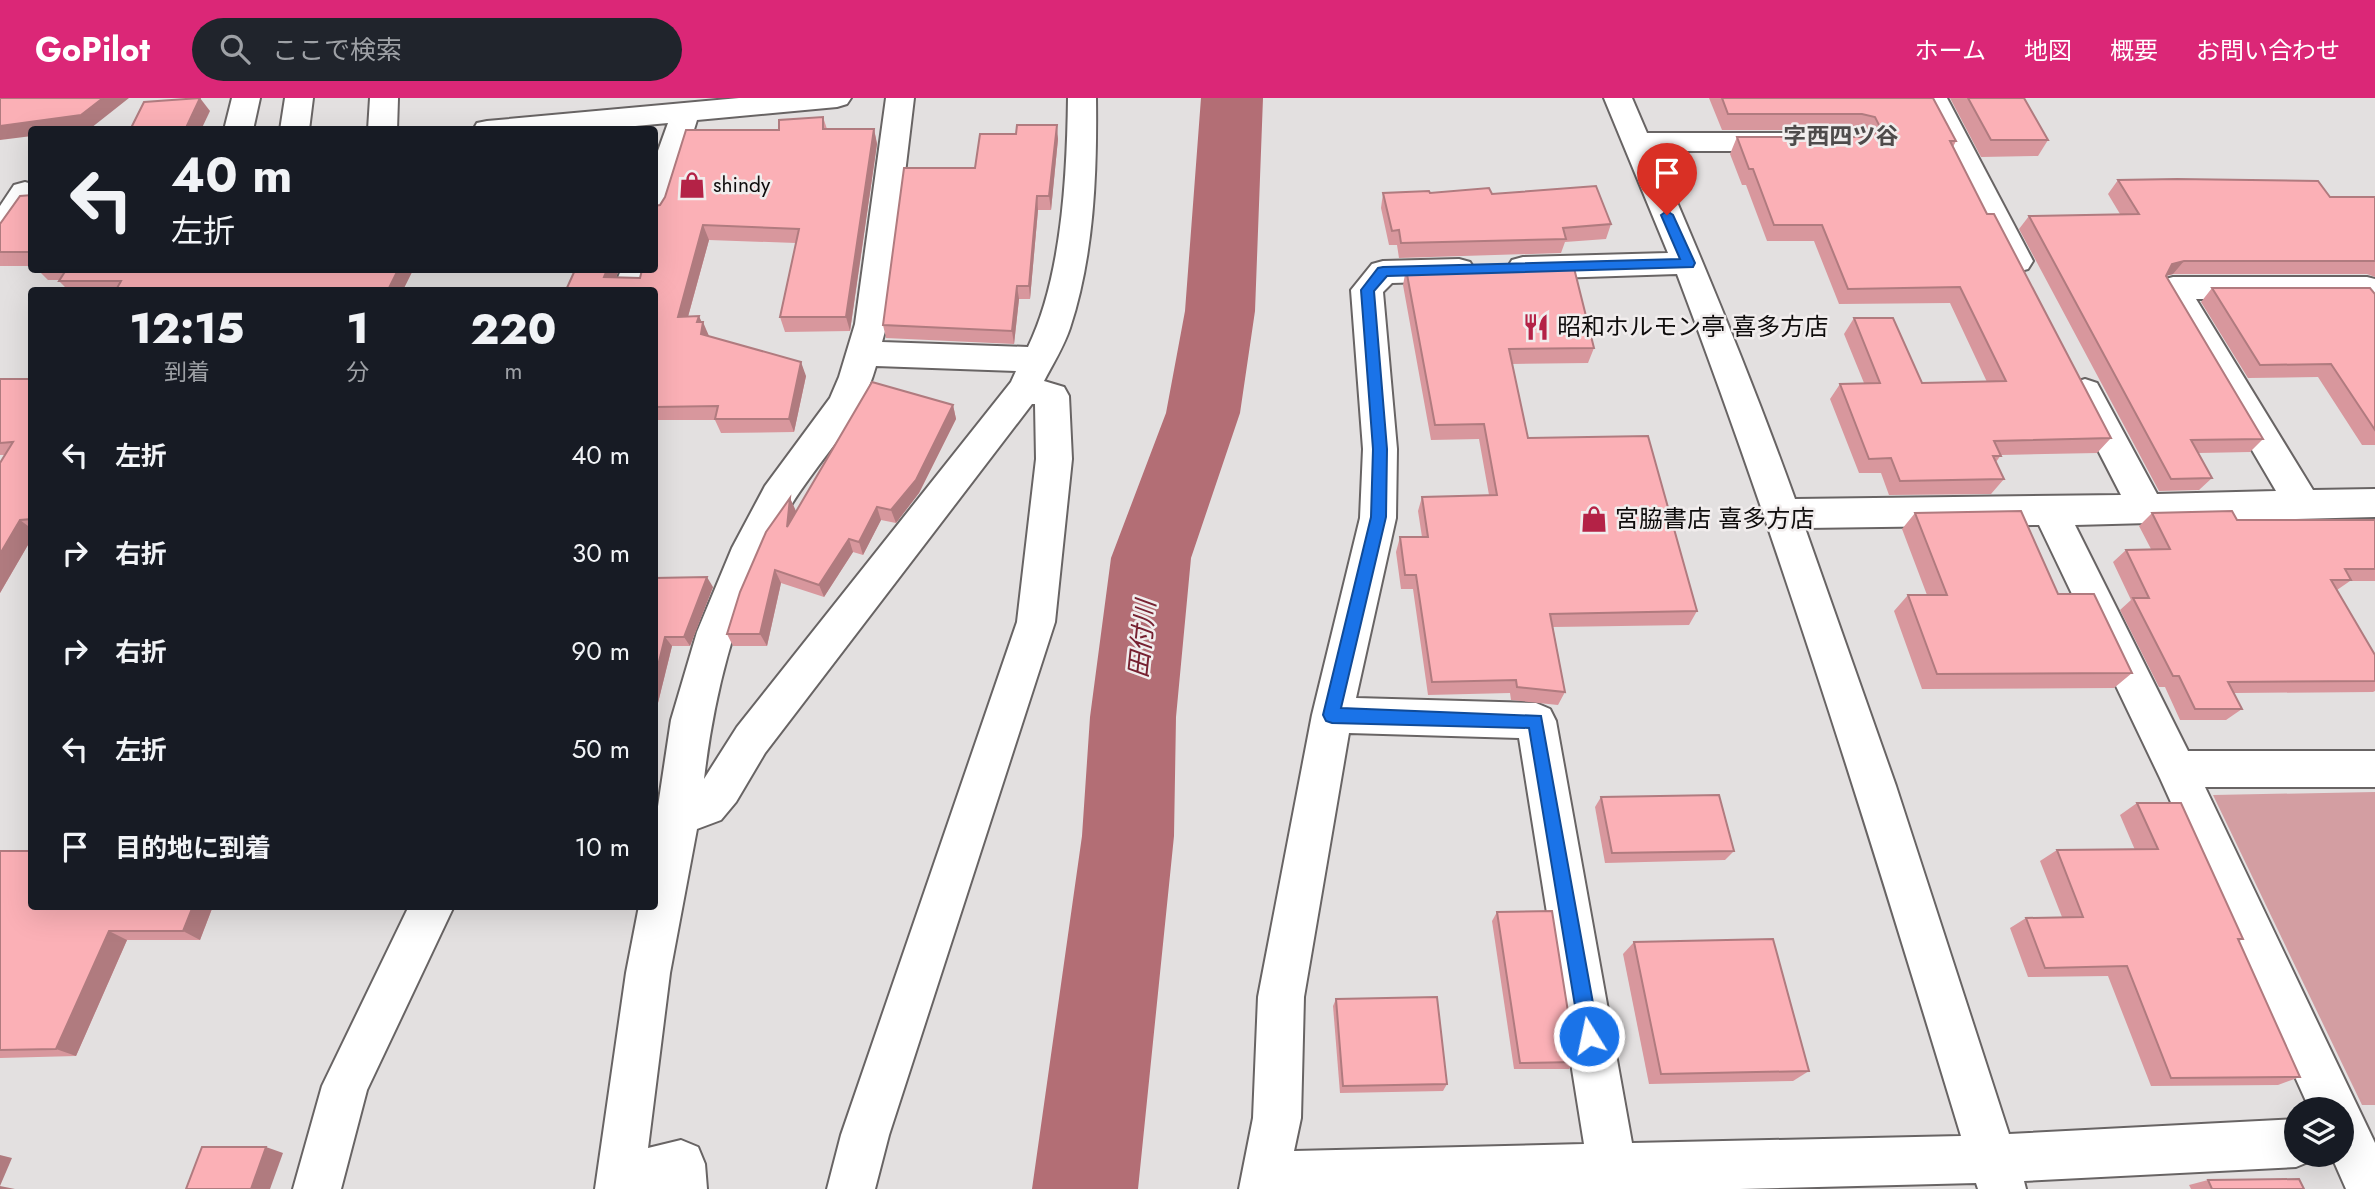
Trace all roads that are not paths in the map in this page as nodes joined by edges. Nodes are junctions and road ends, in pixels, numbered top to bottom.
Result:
1 (246, 98) edge
2 (299, 98) edge
3 (384, 98) edge
4 (837, 98) edge
5 (900, 98) edge
6 (1082, 98) edge
7 (1618, 98) edge
8 (1933, 98) edge
9 (564, 110) edge
10 (686, 110) junction
11 (239, 126) edge
12 (295, 126) edge
13 (382, 126) edge
14 (502, 126) edge
15 (1635, 142) junction
16 (1813, 142) edge
17 (19, 192) edge
18 (658, 198) edge
19 (0, 229) edge
20 (1688, 263) junction
21 (2028, 281) edge
22 (2375, 299) edge
23 (863, 354) junction
24 (2071, 365) edge
25 (1031, 374) junction
26 (2302, 503) junction
27 (2375, 503) edge
28 (2146, 508) junction
29 (2050, 511) junction
30 (1781, 514) junction
31 (1332, 715) junction
32 (2176, 769) junction
33 (2375, 769) edge
34 (679, 815) junction
35 (431, 910) edge
36 (2332, 1097) edge
37 (2284, 1144) edge
38 (2354, 1146) edge
39 (1998, 1174) edge
40 (1614, 1178) edge
41 (1264, 1182) edge
42 (619, 1184) edge
43 (317, 1189) edge
44 (684, 1189) edge
45 (851, 1189) edge
46 (2371, 1189) edge

1 - 11 street
2 - 12 street
3 - 13 street
4 - 10 street
5 - 23 street
6 - 25 street
7 - 15 street
8 - 21 street
9 - 10 street
9 - 14 street
10 - 18 street
15 - 16 street
15 - 20 street
17 - 19 street
20 - 30 street
20 - 31 street
22 - 26 street
23 - 25 street
23 - 34 street
24 - 28 street
25 - 34 street
25 - 45 street
26 - 27 street
26 - 28 street
28 - 29 street
29 - 30 street
29 - 32 street
30 - 39 street
31 - 40 street
31 - 41 street
32 - 33 street
32 - 36 street
34 - 42 street
35 - 43 street
37 - 39 street
38 - 46 street
39 - 40 street
40 - 41 street
42 - 44 street

